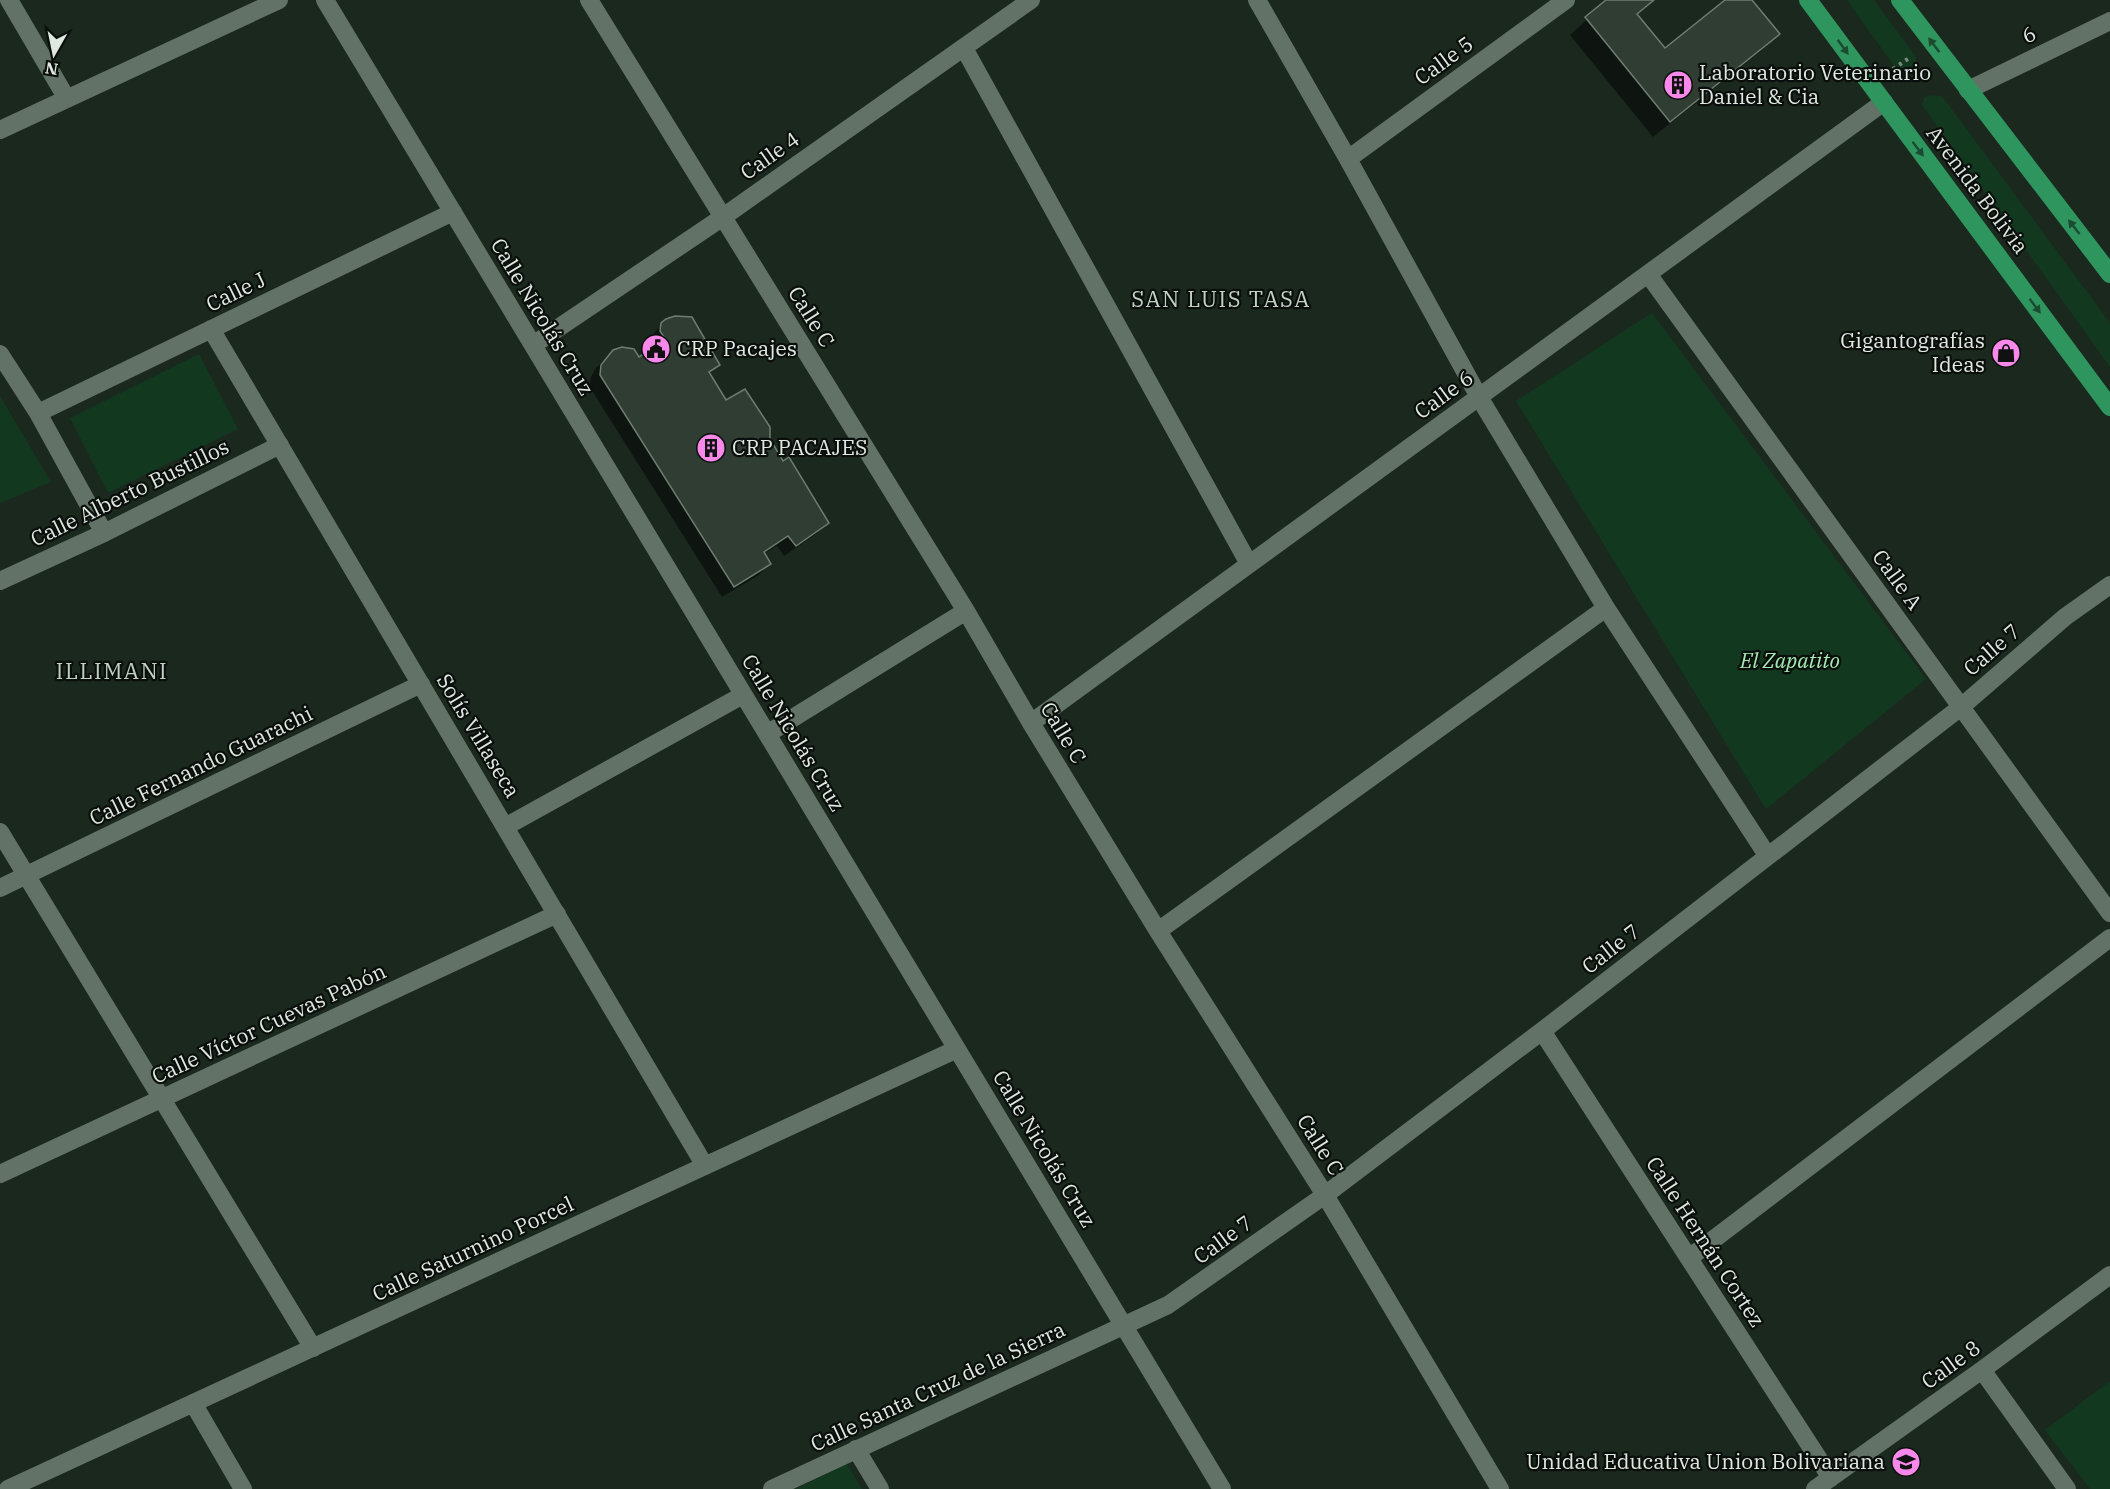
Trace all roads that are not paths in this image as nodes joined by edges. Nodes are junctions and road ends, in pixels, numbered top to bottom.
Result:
1 (9, 0) edge
2 (279, 0) edge
3 (325, 0) edge
4 (589, 0) edge
5 (1031, 0) edge
6 (1257, 0) edge
7 (1566, 0) edge
8 (1808, 0) edge
9 (1900, 0) edge
10 (2110, 21) edge
11 (963, 48) junction
12 (1968, 90) junction
13 (67, 99) junction
14 (1884, 102) junction
15 (0, 130) edge
16 (1348, 159) junction
17 (453, 212) junction
18 (723, 217) junction
19 (1648, 274) junction
20 (2110, 274) edge
21 (211, 329) junction
22 (533, 345) junction
23 (0, 354) edge
24 (1479, 397) junction
25 (2110, 407) edge
26 (38, 413) junction
27 (280, 446) junction
28 (104, 533) junction
29 (1249, 564) junction
30 (0, 581) edge
31 (2110, 585) edge
32 (1606, 608) junction
33 (966, 611) junction
34 (420, 684) junction
35 (743, 695) junction
36 (1961, 707) junction
37 (1031, 723) junction
38 (767, 734) junction
39 (505, 827) junction
40 (0, 832) edge
41 (1767, 855) junction
42 (27, 876) junction
43 (0, 888) edge
44 (2110, 913) edge
45 (556, 914) junction
46 (1158, 931) junction
47 (2110, 938) edge
48 (1542, 1031) junction
49 (957, 1049) junction
50 (161, 1099) junction
51 (705, 1166) junction
52 (0, 1174) edge
53 (1325, 1195) junction
54 (1689, 1258) junction
55 (2110, 1275) edge
56 (1124, 1325) junction
57 (313, 1348) junction
58 (1982, 1370) junction
59 (193, 1403) junction
60 (856, 1449) junction
61 (1831, 1478) junction
62 (9, 1489) edge
63 (243, 1489) edge
64 (772, 1489) edge
65 (880, 1489) edge
66 (1222, 1489) edge
67 (1500, 1489) edge
68 (1815, 1489) edge
69 (2067, 1489) edge

1 - 13 street
2 - 13 street
3 - 17 street, Calle Nicolás Cruz
4 - 18 street, Calle C
5 - 11 street, Calle 4
6 - 16 street
7 - 16 street, Calle 5
8 -> 14 main road, Avenida Bolivia
12 -> 9 main road
10 - 12 street, 6
11 - 18 street, Calle 4
11 - 29 street
20 -> 12 main road
13 - 15 street
14 - 19 street, Calle 6
14 -> 25 main road, Avenida Bolivia
16 - 24 street
17 - 21 street, Calle J
17 - 22 street, Calle Nicolás Cruz
18 - 22 street, Calle 4
18 - 33 street, Calle C
19 - 24 street, Calle 6
19 - 36 street, Calle A
21 - 26 street, Calle J
21 - 27 street, Solís Villaseca
22 - 35 street, Calle Nicolás Cruz
23 - 26 street
24 - 29 street, Calle 6
24 - 32 street
26 - 28 street
27 - 28 street, Calle Alberto Bustillos
27 - 34 street, Solís Villaseca
28 - 30 street, Calle Alberto Bustillos
29 - 37 street, Calle 6
31 - 36 street, Calle 7
32 - 41 street
32 - 46 street
33 - 37 street, Calle C
33 - 38 street
34 - 39 street, Solís Villaseca
34 - 42 street, Calle Fernando Guarachi
35 - 38 street, Calle Nicolás Cruz
35 - 39 street
36 - 41 street, Calle 7
36 - 44 street, Calle A
37 - 46 street, Calle C
38 - 49 street, Calle Nicolás Cruz
39 - 45 street, Solís Villaseca
40 - 42 street
41 - 48 street, Calle 7
42 - 43 street, Calle Fernando Guarachi
42 - 50 street
45 - 50 street, Calle Víctor Cuevas Pabón
45 - 51 street, Solís Villaseca
46 - 53 street, Calle C
47 - 54 street
48 - 53 street, Calle 7
48 - 54 street, Calle Hernán Cortez
49 - 51 street, Calle Saturnino Porcel
49 - 56 street, Calle Nicolás Cruz
50 - 52 street, Calle Víctor Cuevas Pabón
50 - 57 street
51 - 57 street, Calle Saturnino Porcel
53 - 56 street, Calle 7
53 - 67 street, Calle C
54 - 61 street, Calle Hernán Cortez
55 - 58 street, Calle 8
56 - 60 street, Calle Santa Cruz de la Sierra
56 - 66 street, Calle Nicolás Cruz
57 - 59 street, Calle Saturnino Porcel
58 - 61 street, Calle 8
58 - 69 street
59 - 62 street, Calle Saturnino Porcel
59 - 63 street
60 - 64 street, Calle Santa Cruz de la Sierra
60 - 65 street
61 - 68 street, Calle 8

